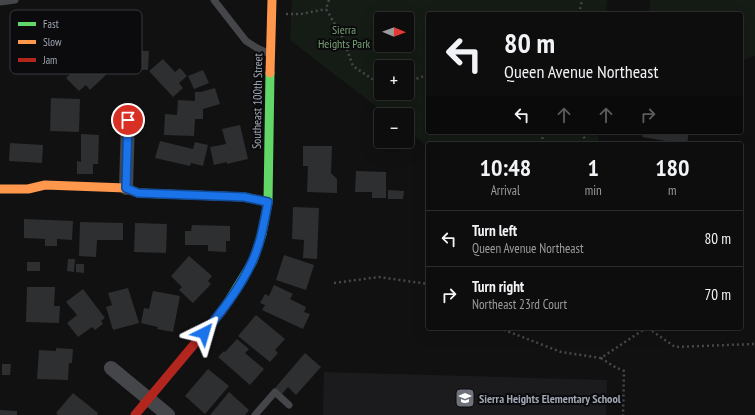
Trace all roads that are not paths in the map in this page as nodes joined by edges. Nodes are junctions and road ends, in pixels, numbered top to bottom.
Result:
1 (15, 0) edge
2 (214, 0) edge
3 (272, 0) edge
4 (0, 2) edge
5 (270, 54) junction
6 (128, 120) dead end
7 (126, 188) junction
8 (0, 189) edge
9 (268, 202) junction
10 (111, 368) dead end
11 (149, 399) junction
12 (289, 404) dead end
13 (136, 415) edge
14 (168, 415) edge
15 (255, 415) edge

1 - 4 lane
2 - 5 lane
3 - 5 street, Southeast 100th Street
5 - 9 street, Southeast 100th Street
6 - 7 street
7 - 8 street
7 - 9 street
9 - 11 street, Southeast 100th Street
10 - 11 street
11 - 13 street, Southeast 100th Street
11 - 14 street
12 - 15 lane

